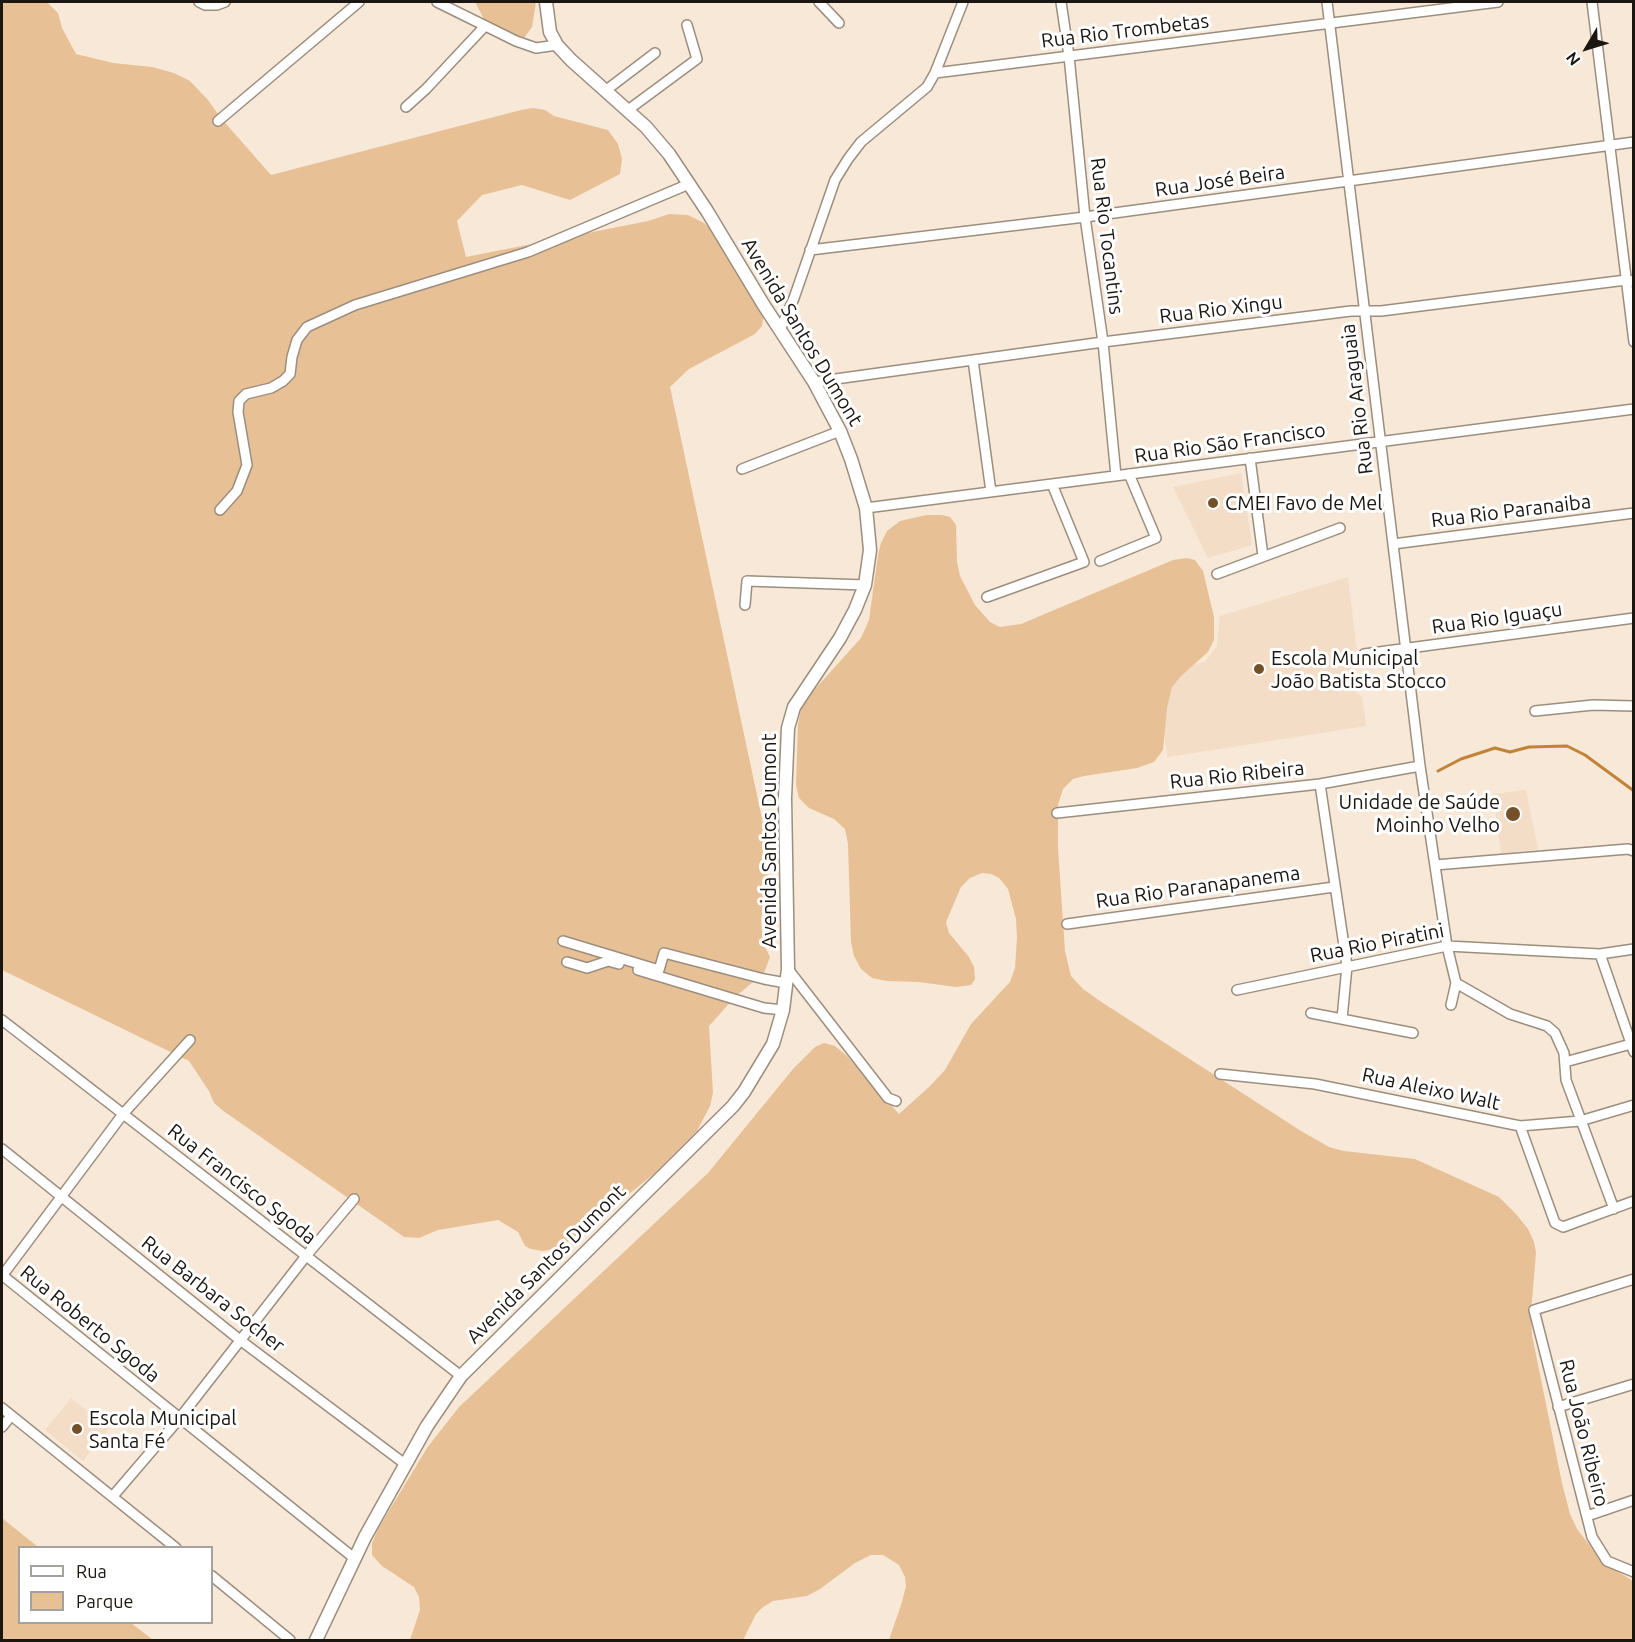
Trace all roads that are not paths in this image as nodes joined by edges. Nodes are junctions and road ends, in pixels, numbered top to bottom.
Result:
1 (199, 2) edge
2 (225, 2) edge
3 (359, 2) edge
4 (437, 2) edge
5 (546, 2) edge
6 (819, 2) edge
7 (963, 2) edge
8 (1061, 2) edge
9 (1327, 2) edge
10 (1498, 2) edge
11 (1592, 2) edge
12 (839, 23) dead end
13 (1329, 24) junction
14 (687, 25) dead end
15 (485, 26) junction
16 (557, 45) junction
17 (655, 53) dead end
18 (1069, 56) junction
19 (935, 73) junction
20 (605, 91) junction
21 (406, 107) dead end
22 (628, 110) junction
23 (218, 121) dead end
24 (1634, 142) edge
25 (1609, 145) junction
26 (1350, 181) junction
27 (689, 184) junction
28 (1085, 217) junction
29 (810, 250) junction
30 (1630, 280) edge
31 (1365, 310) junction
32 (780, 330) junction
33 (1103, 342) junction
34 (1634, 342) edge
35 (974, 360) junction
36 (814, 382) junction
37 (1634, 409) edge
38 (840, 431) junction
39 (1380, 441) junction
40 (1250, 458) junction
41 (742, 469) dead end
42 (1129, 474) junction
43 (1116, 476) junction
44 (1052, 484) junction
45 (991, 492) junction
46 (866, 508) junction
47 (220, 510) dead end
48 (1634, 513) edge
49 (1340, 528) dead end
50 (1393, 544) junction
51 (1263, 556) junction
52 (1100, 561) dead end
53 (1217, 574) dead end
54 (865, 585) junction
55 (987, 597) dead end
56 (745, 605) dead end
57 (1634, 618) edge
58 (1406, 649) junction
59 (1364, 654) dead end
60 (1634, 706) edge
61 (1535, 711) dead end
62 (1420, 766) junction
63 (1320, 784) junction
64 (1057, 813) dead end
65 (1634, 851) edge
66 (1435, 865) junction
67 (1334, 886) junction
68 (1067, 924) dead end
69 (562, 941) dead end
70 (1447, 946) junction
71 (1634, 950) edge
72 (1600, 954) junction
73 (567, 962) dead end
74 (1347, 966) junction
75 (788, 969) junction
76 (786, 983) junction
77 (1456, 983) junction
78 (1237, 990) dead end
79 (1451, 1005) dead end
80 (783, 1010) junction
81 (1311, 1013) dead end
82 (1342, 1019) junction
83 (2, 1020) edge
84 (1413, 1033) dead end
85 (190, 1040) dead end
86 (1632, 1048) edge
87 (1565, 1062) junction
88 (1220, 1074) dead end
89 (896, 1101) dead end
90 (1634, 1105) edge
91 (123, 1114) junction
92 (1580, 1120) junction
93 (1520, 1126) junction
94 (2, 1149) edge
95 (60, 1196) junction
96 (354, 1199) dead end
97 (1634, 1201) edge
98 (1614, 1209) junction
99 (306, 1256) junction
100 (2, 1276) edge
101 (1634, 1279) edge
102 (240, 1340) junction
103 (461, 1376) junction
104 (1634, 1384) edge
105 (1558, 1407) junction
106 (2, 1408) edge
107 (10, 1416) junction
108 (180, 1419) junction
109 (2, 1427) edge
110 (405, 1464) junction
111 (113, 1496) junction
112 (1634, 1500) edge
113 (1587, 1516) junction
114 (174, 1546) edge
115 (354, 1558) junction
116 (1634, 1572) edge
117 (213, 1577) edge
118 (290, 1641) edge
119 (316, 1641) edge

1 - 2 street
3 - 23 street
4 - 15 street
5 - 16 street, Avenida Santos Dumont
6 - 12 street
7 - 19 street
8 - 18 street, Rua Rio Tocantins
9 - 13 street, Rua Rio Araguaia
10 - 13 street, Rua Rio Trombetas
11 - 25 street
13 - 18 street, Rua Rio Trombetas
13 - 26 street, Rua Rio Araguaia
14 - 22 street
15 - 16 street
15 - 21 street
16 - 20 street, Avenida Santos Dumont
17 - 20 street
18 - 19 street, Rua Rio Trombetas
18 - 28 street, Rua Rio Tocantins
19 - 29 street
20 - 22 street, Avenida Santos Dumont
22 - 27 street, Avenida Santos Dumont
24 - 25 street, Rua José Beira
25 - 26 street, Rua José Beira
25 - 30 street
26 - 28 street, Rua José Beira
26 - 31 street, Rua Rio Araguaia
27 - 32 street, Avenida Santos Dumont
27 - 47 street
28 - 29 street, Rua José Beira
28 - 33 street, Rua Rio Tocantins
29 - 32 street
30 - 31 street, Rua Rio Xingu
30 - 34 street
31 - 33 street, Rua Rio Xingu
31 - 39 street, Rua Rio Araguaia
32 - 36 street, Avenida Santos Dumont
33 - 35 street, Rua Rio Xingu
33 - 43 street, Rua Rio Tocantins
35 - 36 street, Rua Rio Xingu
35 - 45 street
36 - 38 street, Avenida Santos Dumont
37 - 39 street, Rua Rio São Francisco
38 - 41 street
38 - 46 street, Avenida Santos Dumont
39 - 40 street, Rua Rio São Francisco
39 - 50 street, Rua Rio Araguaia
40 - 42 street, Rua Rio São Francisco
40 - 51 street
42 - 43 street, Rua Rio São Francisco
42 - 52 street
43 - 44 street, Rua Rio São Francisco
44 - 45 street, Rua Rio São Francisco
44 - 55 street
45 - 46 street, Rua Rio São Francisco
46 - 54 street, Avenida Santos Dumont
48 - 50 street, Rua Rio Paranaiba
49 - 51 street
50 - 58 street, Rua Rio Araguaia
51 - 53 street
54 - 56 street
54 - 75 street, Avenida Santos Dumont
57 - 58 street, Rua Rio Iguaçu
58 - 59 street, Rua Rio Iguaçu
58 - 62 street, Rua Rio Araguaia
60 - 61 street
62 - 63 street, Rua Rio Ribeira
62 - 66 street, Rua Rio Araguaia
63 - 64 street, Rua Rio Ribeira
63 - 67 street
65 - 66 street
66 - 70 street, Rua Rio Araguaia
67 - 68 street, Rua Rio Paranapanema
67 - 74 street
69 - 76 street
70 - 72 street, Rua Rio Piratini
70 - 74 street, Rua Rio Piratini
70 - 77 street, Rua Rio Araguaia
71 - 72 street, Rua Rio Piratini
72 - 86 street
73 - 80 street
74 - 78 street, Rua Rio Piratini
74 - 82 street
75 - 76 street, Avenida Santos Dumont
75 - 89 street
76 - 80 street, Avenida Santos Dumont
77 - 79 street, Rua Rio Araguaia
77 - 87 street
80 - 103 street, Avenida Santos Dumont
81 - 82 street
82 - 84 street
83 - 91 street, Rua Francisco Sgoda
85 - 91 street
86 - 87 street
87 - 92 street
88 - 93 street, Rua Aleixo Walt
90 - 92 street, Rua Aleixo Walt
91 - 95 street
91 - 99 street, Rua Francisco Sgoda
92 - 93 street, Rua Aleixo Walt
92 - 98 street
93 - 98 street
94 - 95 street, Rua Barbara Socher
95 - 100 street
95 - 102 street, Rua Barbara Socher
96 - 99 street
97 - 98 street
99 - 102 street
99 - 103 street, Rua Francisco Sgoda
100 - 108 street, Rua Roberto Sgoda
101 - 105 street, Rua João Ribeiro
102 - 108 street
102 - 110 street, Rua Barbara Socher
103 - 110 street, Avenida Santos Dumont
104 - 105 street
105 - 113 street, Rua João Ribeiro
106 - 107 street
107 - 109 street
107 - 111 street
108 - 111 street
108 - 115 street, Rua Roberto Sgoda
110 - 115 street, Avenida Santos Dumont
111 - 114 street
112 - 113 street
113 - 116 street, Rua João Ribeiro
115 - 119 street, Avenida Santos Dumont
117 - 118 street

